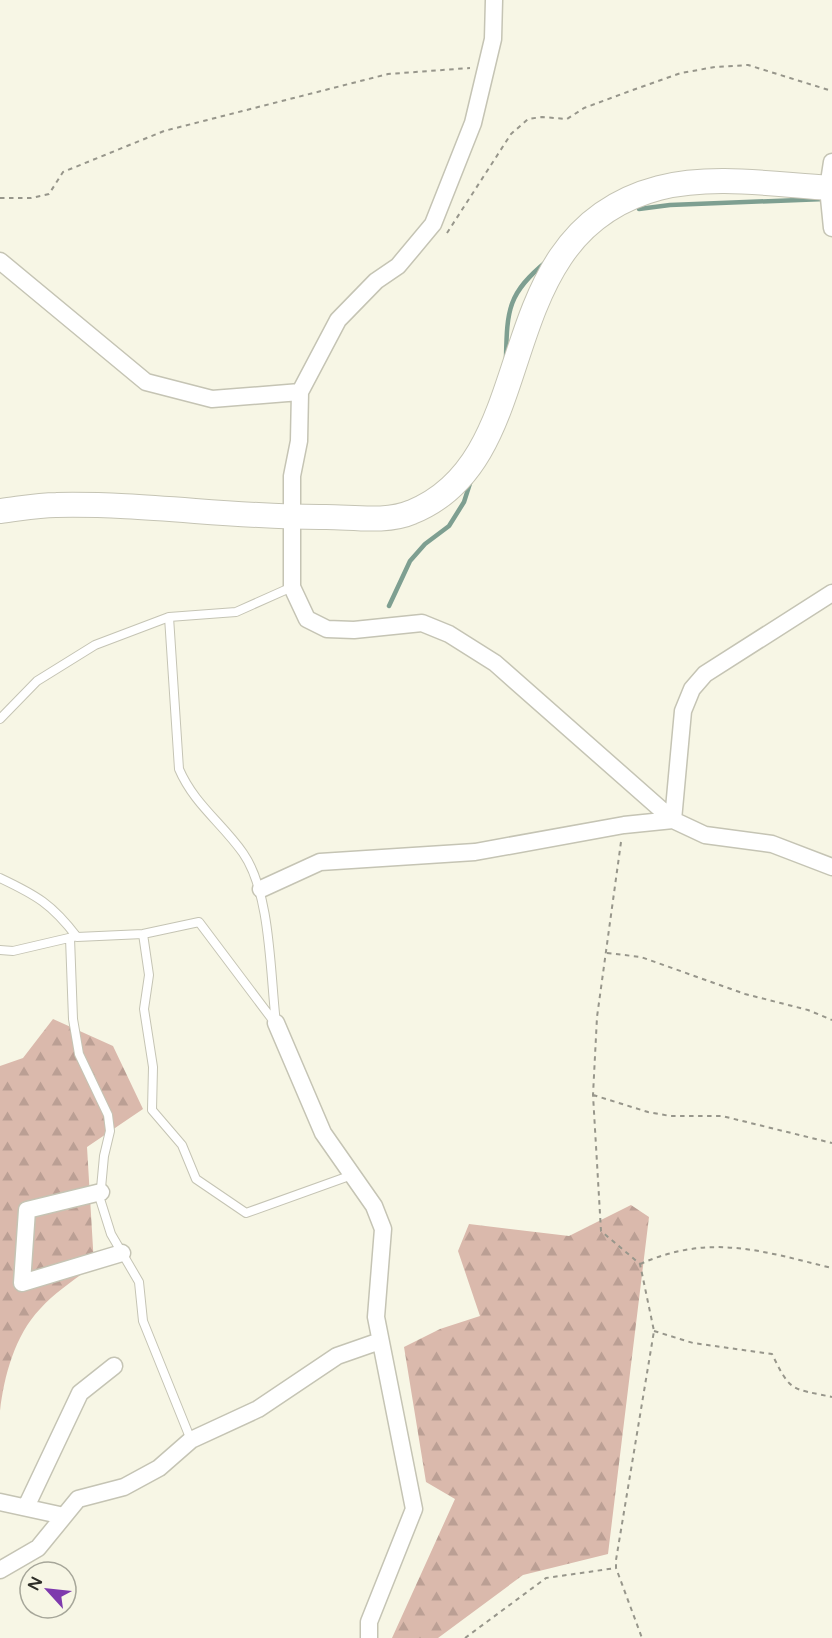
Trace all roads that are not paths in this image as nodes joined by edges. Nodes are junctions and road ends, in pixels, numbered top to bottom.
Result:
1 (494, 0) edge
2 (832, 162) edge
3 (830, 188) edge
4 (832, 228) edge
5 (0, 261) edge
6 (300, 392) junction
7 (0, 512) edge
8 (292, 518) junction
9 (292, 586) junction
10 (832, 593) edge
11 (169, 617) junction
12 (0, 719) edge
13 (672, 820) junction
14 (832, 867) edge
15 (0, 878) edge
16 (261, 889) junction
17 (143, 934) junction
18 (73, 937) junction
19 (0, 950) edge
20 (276, 1023) junction
21 (352, 1175) junction
22 (101, 1192) junction
23 (122, 1253) junction
24 (380, 1341) junction
25 (114, 1366) dead end
26 (191, 1440) junction
27 (0, 1502) edge
28 (26, 1507) junction
29 (64, 1516) junction
30 (0, 1570) edge
31 (369, 1638) edge

1 - 6 street
2 - 3 street
3 - 4 street
3 - 8 street
5 - 6 street
6 - 8 street
7 - 8 street
8 - 9 street
9 - 11 lane
9 - 13 street
10 - 13 street
11 - 12 lane
11 - 16 lane
13 - 14 street
13 - 16 street
15 - 18 lane
16 - 20 lane
17 - 18 lane
17 - 20 lane
17 - 21 lane
18 - 19 lane
18 - 22 lane
20 - 21 street
21 - 24 street
22 - 23 lane
22 - 23 street
23 - 26 lane
24 - 26 street
24 - 31 street
25 - 28 street
26 - 29 street
27 - 28 street
28 - 29 street
29 - 30 street

